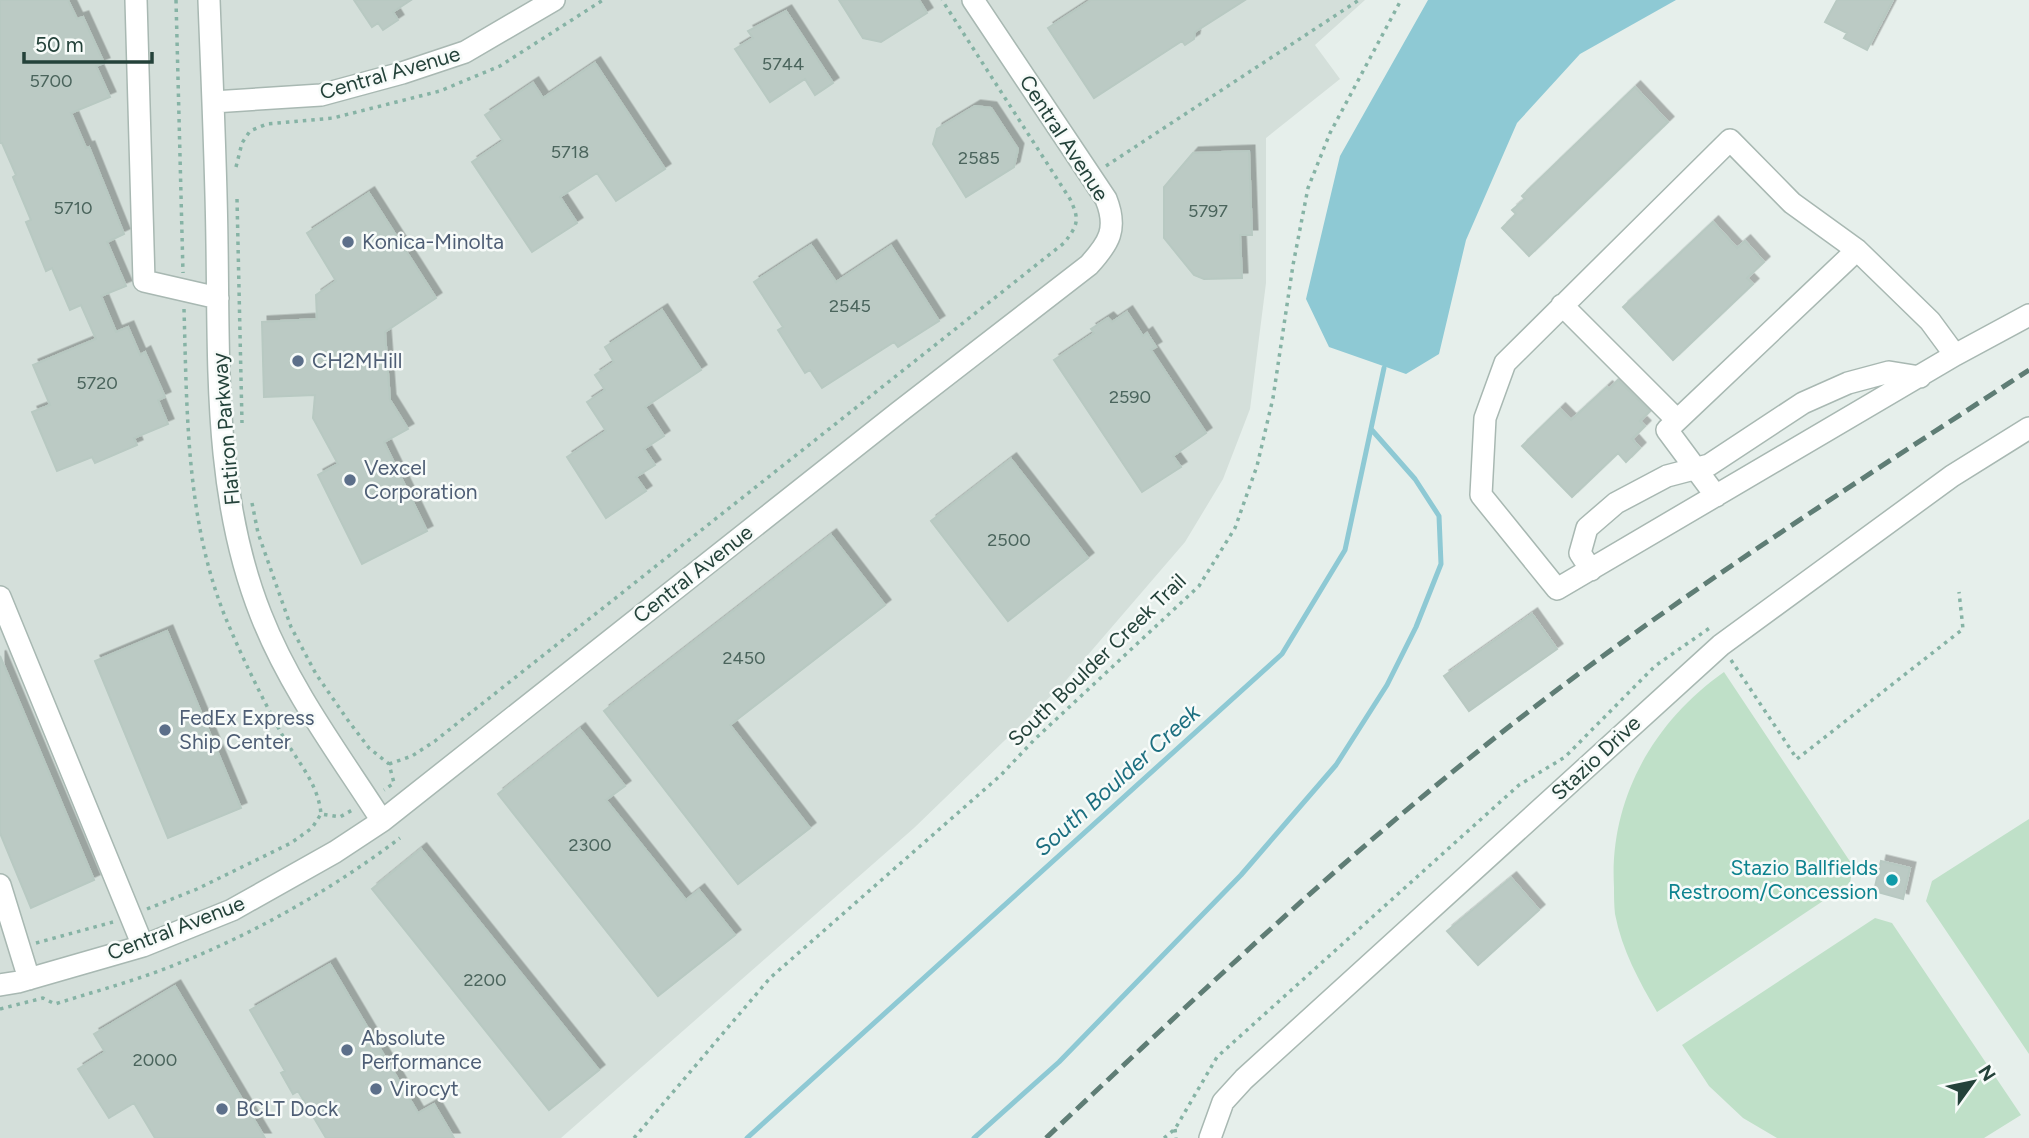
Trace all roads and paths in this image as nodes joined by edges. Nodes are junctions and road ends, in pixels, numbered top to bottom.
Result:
1 (136, 0) edge
2 (209, 0) edge
3 (554, 0) edge
4 (603, 0) edge
5 (943, 0) edge
6 (974, 0) edge
7 (1359, 0) edge
8 (1401, 0) edge
9 (213, 102) junction
10 (235, 168) dead end
11 (1091, 176) junction
12 (236, 193) dead end
13 (1067, 194) junction
14 (1857, 250) junction
15 (218, 299) junction
16 (1562, 305) junction
17 (2029, 316) edge
18 (1955, 355) junction
19 (1920, 377) junction
20 (1677, 420) junction
21 (2029, 428) edge
22 (242, 429) dead end
23 (1695, 468) junction
24 (1716, 496) junction
25 (251, 501) dead end
26 (1591, 570) junction
27 (0, 597) edge
28 (389, 764) junction
29 (368, 800) junction
30 (382, 821) junction
31 (0, 885) edge
32 (131, 915) junction
33 (143, 946) junction
34 (19, 947) junction
35 (29, 979) junction
36 (0, 985) edge
37 (1175, 1129) dead end
38 (634, 1138) edge
39 (1176, 1138) edge
40 (1210, 1138) edge

1 - 15 street
2 - 9 street, Flatiron Parkway
3 - 9 street, Central Avenue
4 - 10 path
5 - 13 path
6 - 11 street, Central Avenue
7 - 11 path
8 - 38 path, South Boulder Creek Trail
9 - 15 street, Flatiron Parkway
11 - 13 path
11 - 30 street, Central Avenue
12 - 22 path
13 - 28 path
14 - 16 street
14 - 18 street
14 - 20 street
15 - 29 street, Flatiron Parkway
16 - 20 street
16 - 26 street
17 - 18 street
18 - 19 street
19 - 23 street
19 - 24 street
20 - 23 street
21 - 40 street, Stazio Drive
23 - 24 street
23 - 26 street
24 - 26 street
25 - 28 path
27 - 32 street
28 - 29 path
29 - 30 street, Flatiron Parkway
29 - 32 path
30 - 33 street, Central Avenue
31 - 34 street
32 - 33 street
32 - 34 path
33 - 35 street, Central Avenue
34 - 35 street
35 - 36 street, Central Avenue
37 - 39 path

